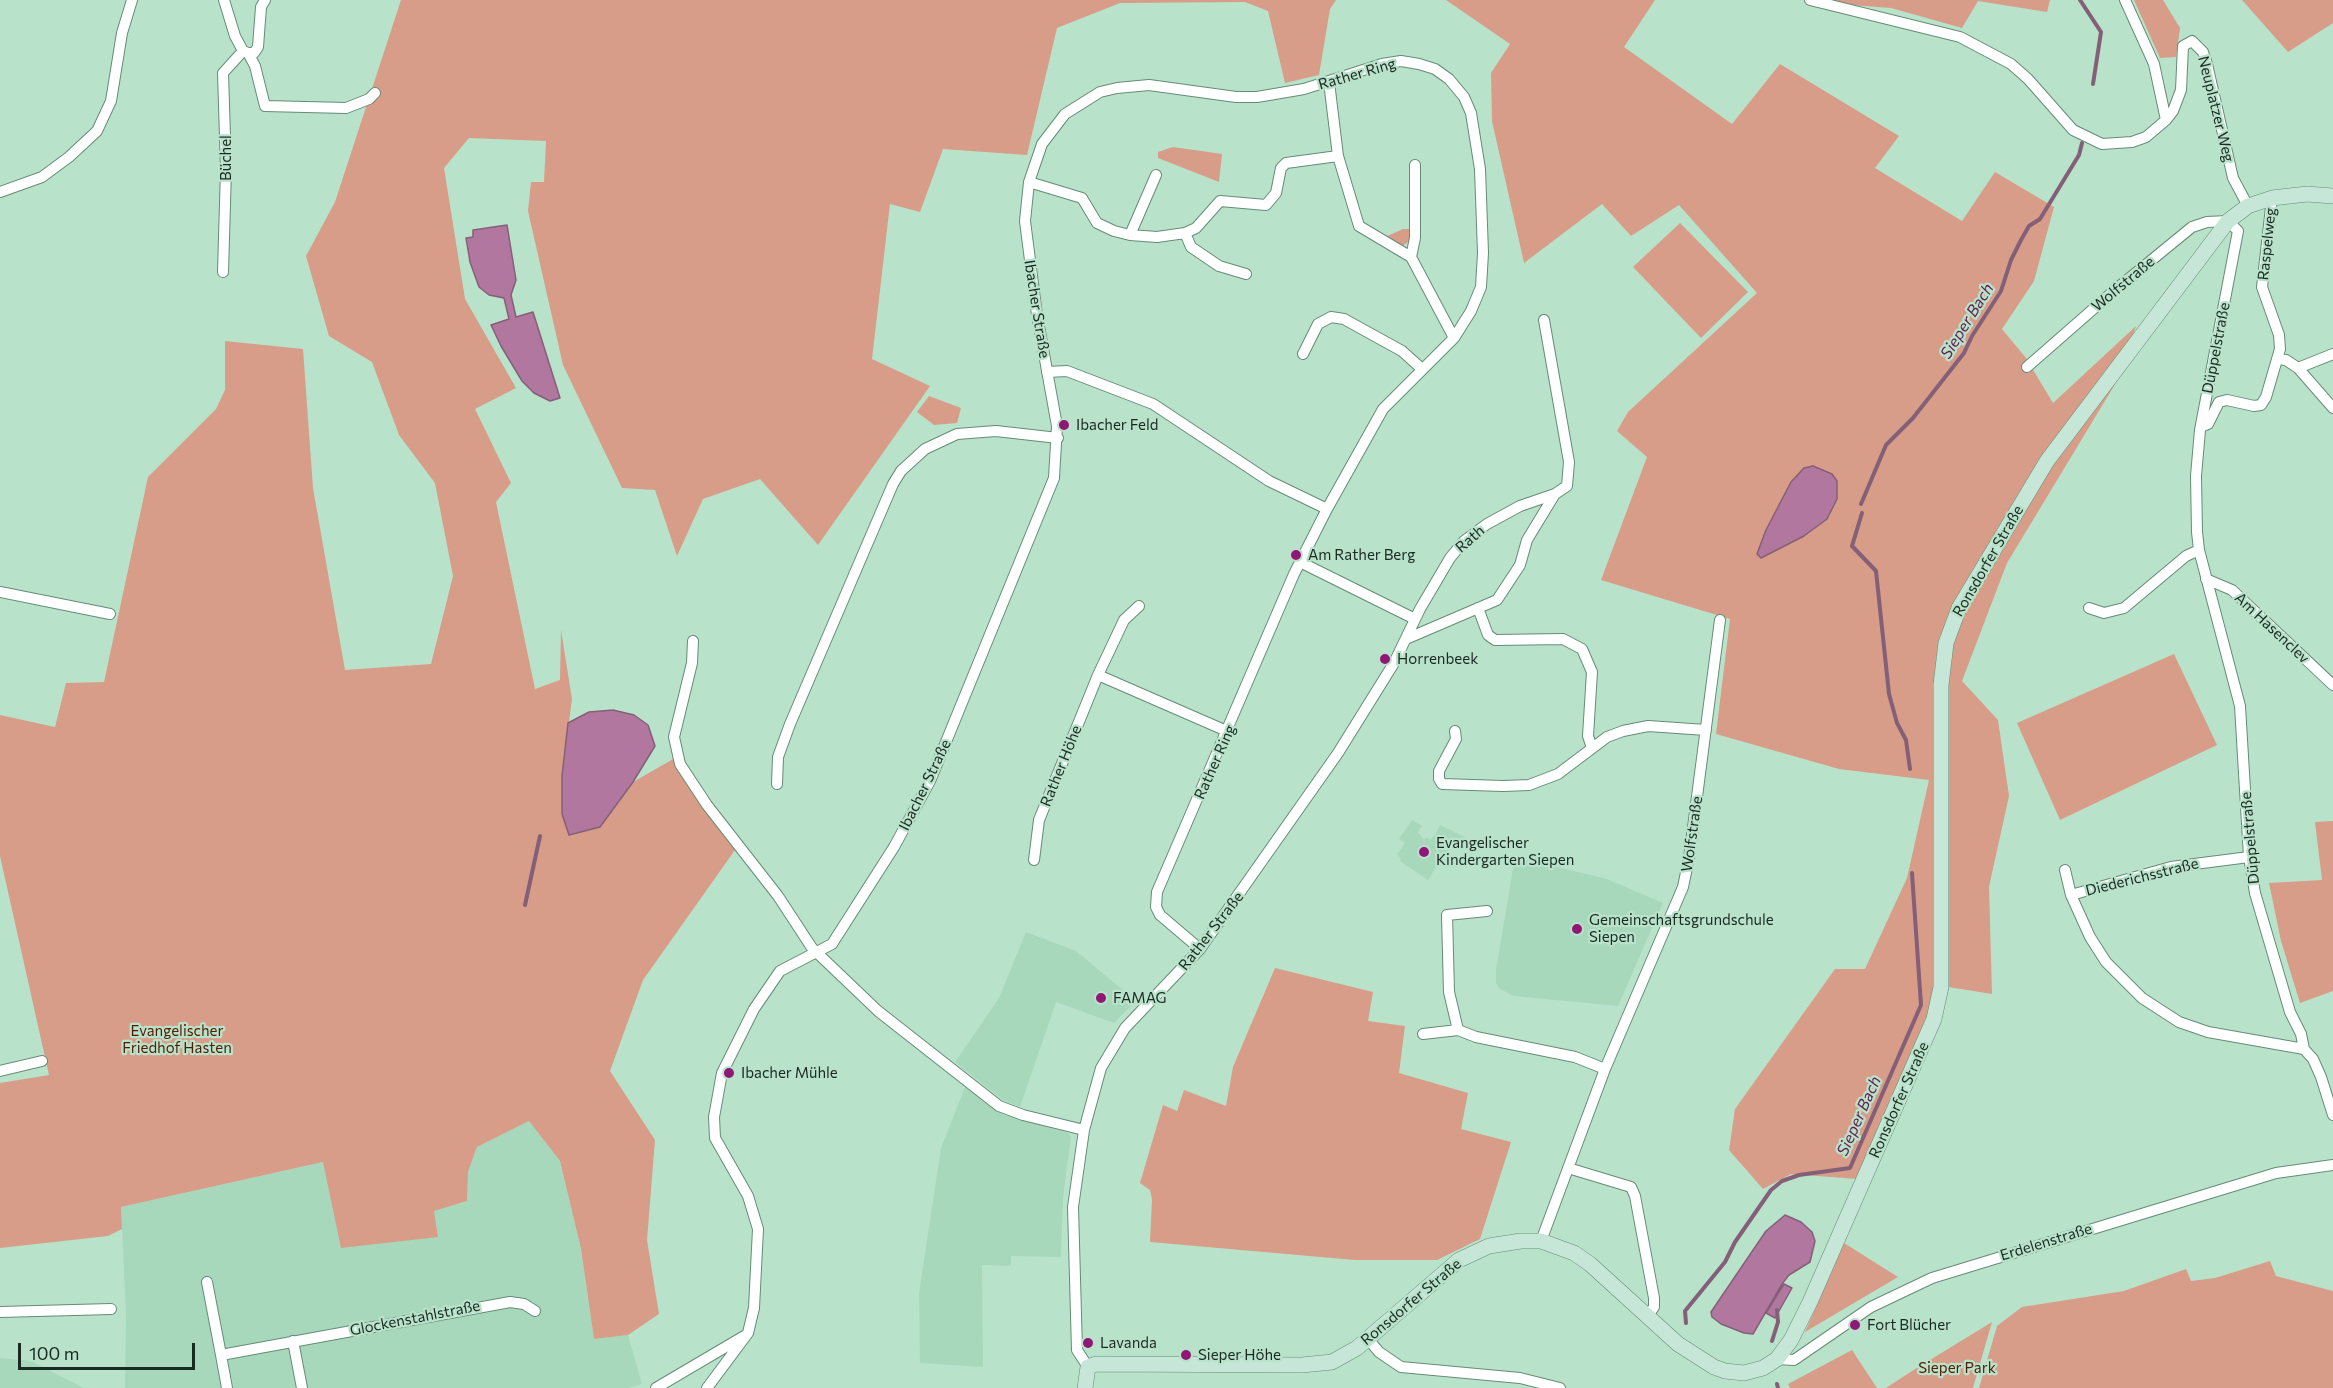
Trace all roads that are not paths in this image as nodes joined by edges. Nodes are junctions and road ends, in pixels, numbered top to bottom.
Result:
1 (132, 0) edge
2 (224, 0) edge
3 (1810, 0) edge
4 (2125, 0) edge
5 (263, 4) edge
6 (245, 52) junction
7 (1329, 82) junction
8 (375, 93) dead end
9 (2166, 120) junction
10 (1338, 156) junction
11 (1415, 165) dead end
12 (1156, 175) dead end
13 (1029, 182) junction
14 (0, 192) edge
15 (2333, 196) edge
16 (2272, 198) junction
17 (2248, 206) junction
18 (2228, 221) junction
19 (1185, 232) junction
20 (1130, 235) junction
21 (1411, 257) junction
22 (223, 272) dead end
23 (1246, 274) dead end
24 (1544, 320) dead end
25 (1454, 338) junction
26 (1303, 354) dead end
27 (2333, 354) edge
28 (2278, 359) junction
29 (2027, 368) dead end
30 (2298, 368) junction
31 (1422, 369) junction
32 (1047, 372) junction
33 (2333, 408) edge
34 (2201, 427) junction
35 (1058, 438) junction
36 (1555, 494) junction
37 (1327, 509) junction
38 (2199, 550) junction
39 (1300, 562) junction
40 (2206, 579) junction
41 (0, 592) edge
42 (1139, 606) dead end
43 (1478, 608) junction
44 (2089, 608) dead end
45 (110, 614) dead end
46 (1415, 619) junction
47 (1720, 620) dead end
48 (1406, 639) junction
49 (693, 641) dead end
50 (1098, 675) junction
51 (2333, 685) edge
52 (1706, 730) junction
53 (1455, 731) dead end
54 (1229, 732) junction
55 (1592, 748) junction
56 (777, 784) dead end
57 (2249, 857) junction
58 (1034, 860) dead end
59 (2065, 870) dead end
60 (2071, 895) junction
61 (1486, 911) dead end
62 (1200, 949) junction
63 (815, 951) junction
64 (1458, 1030) junction
65 (1423, 1034) dead end
66 (2304, 1049) junction
67 (42, 1061) dead end
68 (1605, 1069) junction
69 (0, 1071) edge
70 (2333, 1115) edge
71 (1084, 1130) junction
72 (2333, 1165) edge
73 (1568, 1168) junction
74 (1541, 1241) junction
75 (207, 1282) dead end
76 (111, 1308) dead end
77 (535, 1311) dead end
78 (0, 1312) edge
79 (1647, 1317) junction
80 (748, 1333) junction
81 (1368, 1339) junction
82 (293, 1341) junction
83 (221, 1354) junction
84 (1777, 1359) junction
85 (1088, 1367) junction
86 (227, 1388) edge
87 (302, 1388) edge
88 (656, 1388) edge
89 (707, 1388) edge
90 (1085, 1388) edge
91 (1560, 1388) edge

1 - 14 street
2 - 6 street
3 - 9 street, Neuplatzer Weg
4 - 9 street
5 - 6 street, Büchel
6 - 8 street
6 - 22 street, Büchel
7 - 10 street
7 - 13 street, Rather Ring
7 - 25 street, Rather Ring
9 - 17 street, Neuplatzer Weg
10 - 19 street
10 - 21 street
11 - 21 street
12 - 20 street
13 - 20 street
13 - 32 street, Ibacher Straße
15 - 16 main road, Ronsdorfer Straße
16 - 17 main road, Ronsdorfer Straße
16 - 28 street, Raspelweg
17 - 18 main road, Ronsdorfer Straße
18 - 29 street, Wolfstraße
18 - 34 street, Düppelstraße
18 - 84 main road, Ronsdorfer Straße
19 - 20 street
19 - 23 street
21 - 25 street
24 - 36 street
25 - 31 street, Rather Ring
26 - 31 street
27 - 30 street
28 - 30 street
28 - 34 street, Raspelweg
30 - 33 street
31 - 37 street, Rather Ring
32 - 35 street, Ibacher Straße
32 - 37 street
34 - 38 street, Düppelstraße
35 - 56 street
35 - 63 street, Ibacher Straße
36 - 43 street
36 - 46 street, Rath
37 - 39 street, Rather Ring
38 - 40 street, Düppelstraße
38 - 44 street
39 - 46 street
39 - 54 street, Rather Ring
40 - 51 street, Am Hasenclev
40 - 57 street, Düppelstraße
41 - 45 street
42 - 50 street, Rather Höhe
43 - 48 street
43 - 55 street
46 - 48 street, Rather Straße
47 - 52 street, Wolfstraße
48 - 62 street, Rather Straße
49 - 63 street
50 - 54 street
50 - 58 street, Rather Höhe
52 - 55 street
52 - 68 street, Wolfstraße
53 - 55 street
54 - 62 street, Rather Ring
57 - 60 street, Diederichsstraße
57 - 66 street, Düppelstraße
59 - 60 street, Diederichsstraße
60 - 66 street, Diederichsstraße
61 - 64 street
62 - 71 street, Rather Straße
63 - 71 street
63 - 80 street, Ibacher Straße
64 - 65 street
64 - 68 street
66 - 70 street, Düppelstraße
67 - 69 street
68 - 73 street, Wolfstraße
71 - 85 street, Rather Straße
72 - 84 street, Erdelenstraße
73 - 74 street, Wolfstraße
73 - 79 street
74 - 79 main road, Ronsdorfer Straße
74 - 81 main road, Ronsdorfer Straße
75 - 83 street
76 - 78 street
77 - 82 street, Glockenstahlstraße
79 - 84 main road, Ronsdorfer Straße
80 - 88 street
80 - 89 street, Ibacher Straße
81 - 85 main road, Ronsdorfer Straße
81 - 91 street
82 - 83 street, Glockenstahlstraße
82 - 87 street
83 - 86 street
85 - 90 main road

